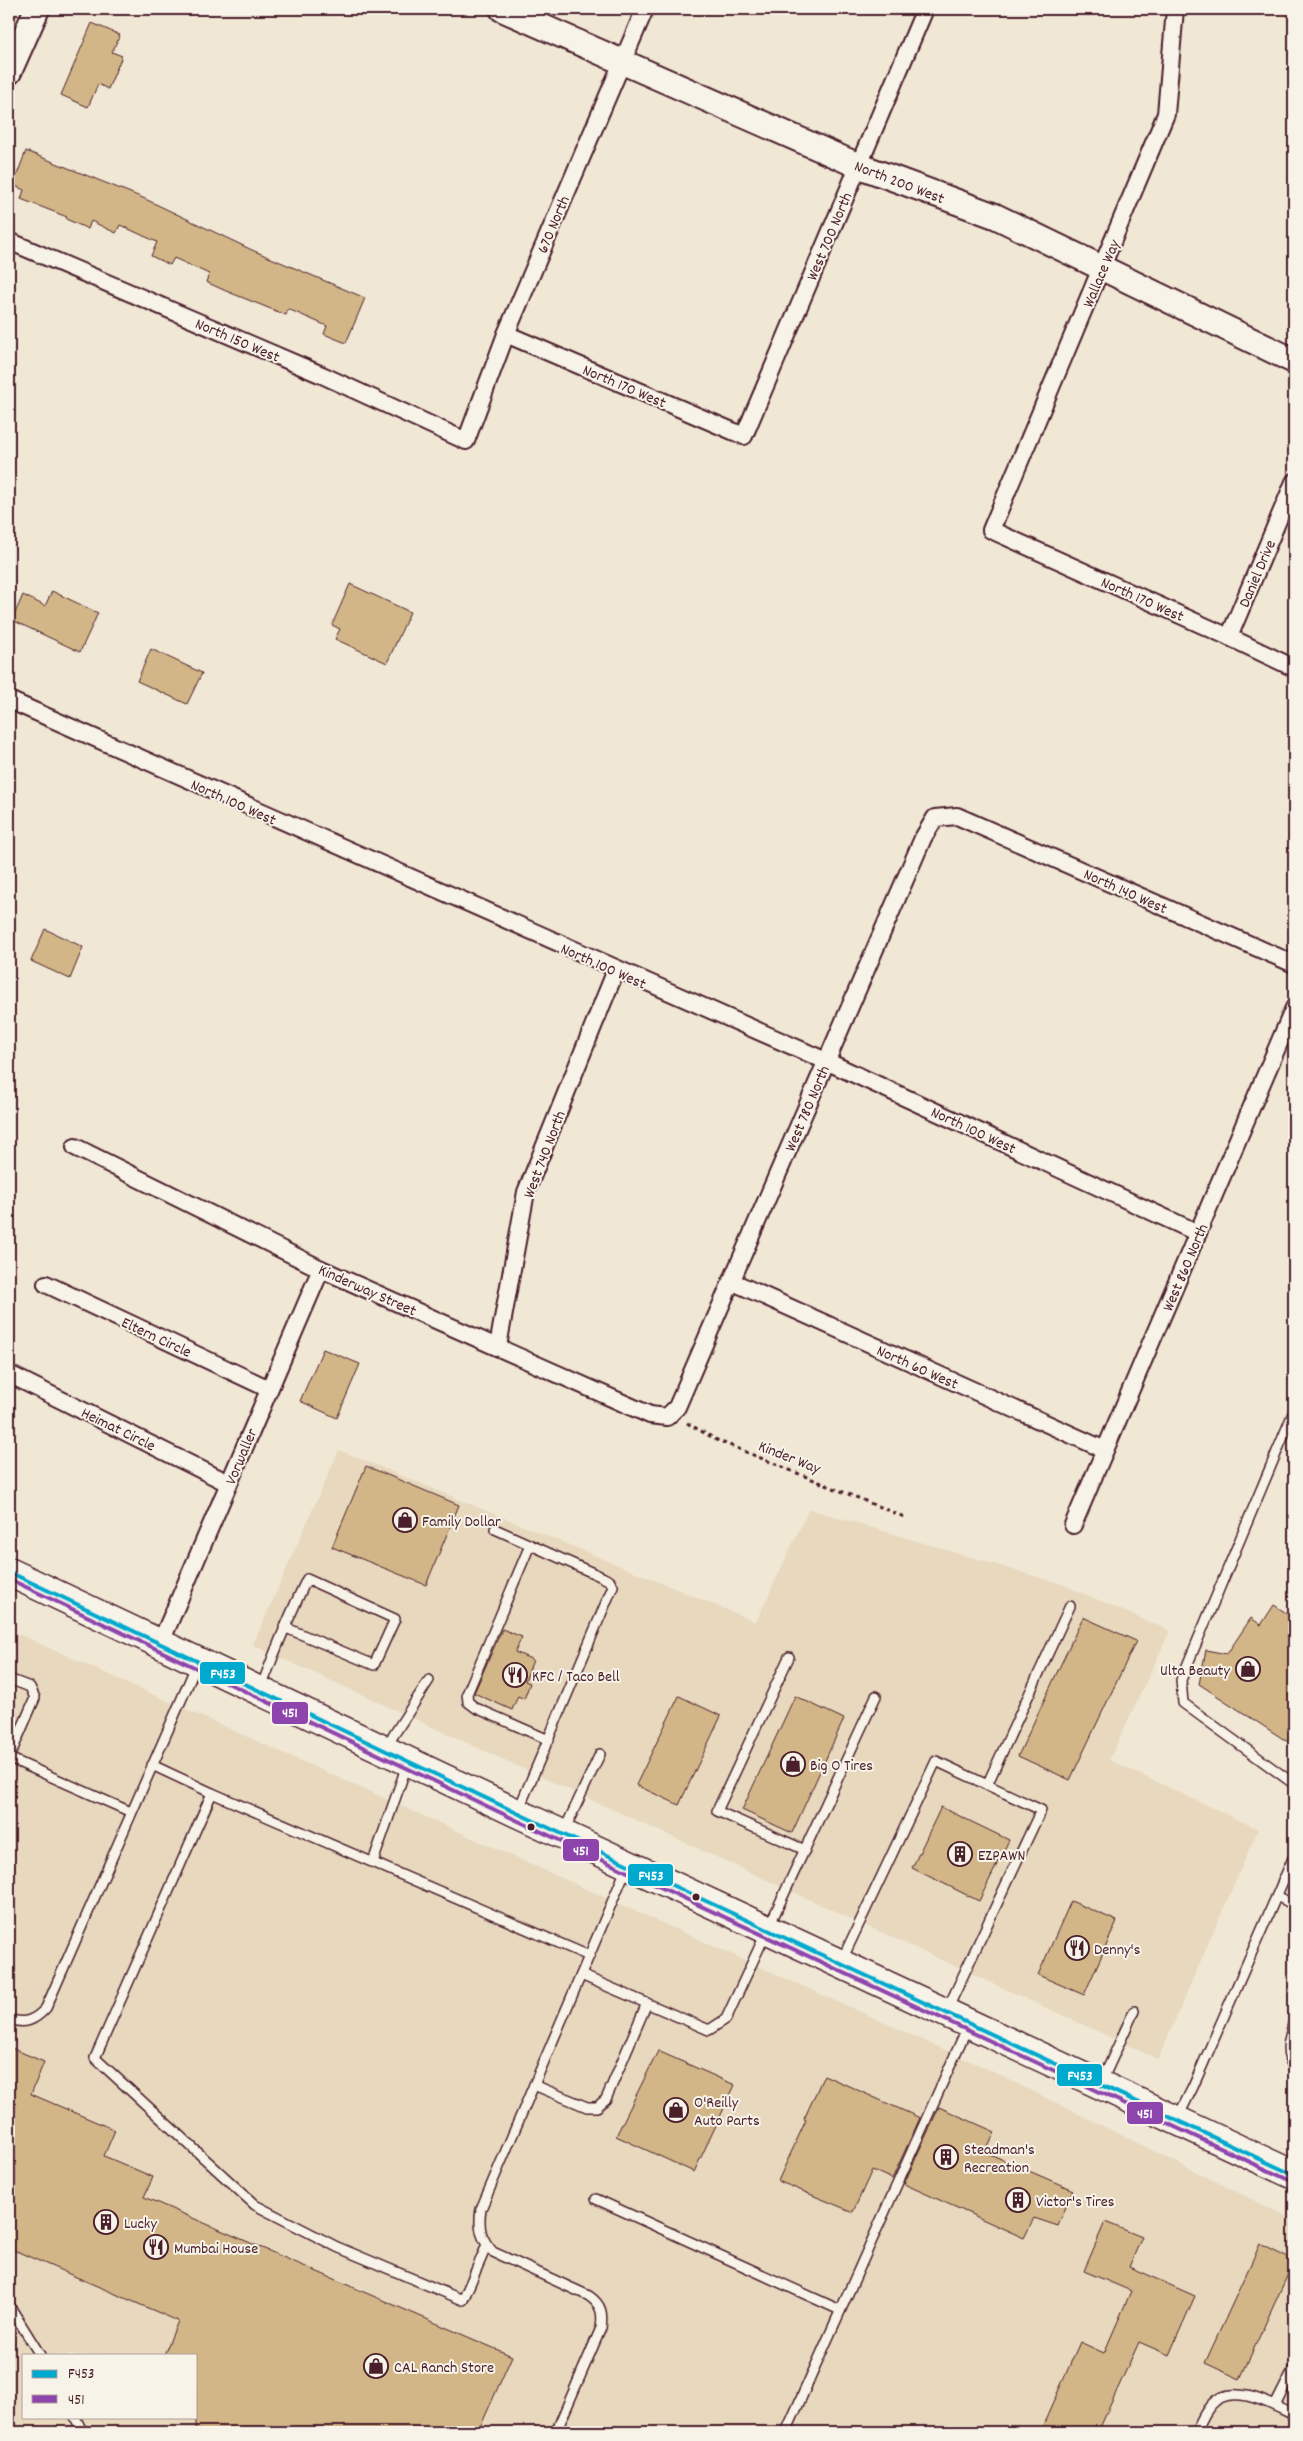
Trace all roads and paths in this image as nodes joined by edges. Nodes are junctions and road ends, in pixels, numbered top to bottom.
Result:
1 (37, 9) edge
2 (502, 9) edge
3 (645, 9) edge
4 (925, 9) edge
5 (1175, 9) edge
6 (622, 62) junction
7 (9, 72) edge
8 (858, 165) junction
9 (9, 241) edge
10 (1102, 269) junction
11 (506, 334) junction
12 (1294, 361) edge
13 (744, 436) joint
14 (466, 441) joint
15 (1294, 482) edge
16 (991, 530) joint
17 (1230, 637) junction
18 (1294, 668) edge
19 (9, 700) edge
20 (957, 816) joint
21 (1294, 964) edge
22 (616, 970) junction
23 (1294, 1008) edge
24 (826, 1061) junction
25 (75, 1147) dead end
26 (1198, 1233) junction
27 (321, 1269) junction
28 (731, 1281) junction
29 (46, 1284) dead end
30 (498, 1346) junction
31 (9, 1374) edge
32 (269, 1389) junction
33 (1294, 1411) edge
34 (667, 1417) junction
35 (1105, 1450) junction
36 (228, 1483) junction
37 (904, 1517) dead end
38 (1073, 1525) dead end
39 (495, 1529) dead end
40 (530, 1545) junction
41 (9, 1572) edge
42 (1070, 1606) dead end
43 (284, 1627) junction
44 (160, 1644) junction
45 (789, 1657) dead end
46 (198, 1662) junction
47 (9, 1679) edge
48 (429, 1680) dead end
49 (260, 1690) junction
50 (876, 1696) dead end
51 (549, 1740) junction
52 (600, 1754) dead end
53 (397, 1755) junction
54 (9, 1758) edge
55 (152, 1765) junction
56 (1294, 1784) edge
57 (987, 1785) junction
58 (212, 1792) junction
59 (131, 1812) junction
60 (517, 1813) junction
61 (563, 1834) junction
62 (805, 1850) junction
63 (1294, 1856) edge
64 (373, 1862) junction
65 (628, 1864) junction
66 (1277, 1896) junction
67 (1294, 1905) edge
68 (768, 1930) junction
69 (589, 1956) junction
70 (840, 1964) junction
71 (581, 1974) junction
72 (647, 2003) junction
73 (1134, 2011) dead end
74 (958, 2018) junction
75 (9, 2019) edge
76 (1294, 2021) edge
77 (1294, 2067) edge
78 (534, 2084) junction
79 (1101, 2084) junction
80 (1177, 2119) junction
81 (1294, 2174) edge
82 (596, 2199) dead end
83 (487, 2245) junction
84 (9, 2305) edge
85 (840, 2310) junction
86 (39, 2354) edge
87 (1294, 2368) edge
88 (1275, 2406) junction
89 (1294, 2416) edge
90 (76, 2418) edge
91 (86, 2432) edge
92 (556, 2432) edge
93 (786, 2432) edge
94 (1196, 2432) edge

1 - 7 street
2 - 6 street, North 200 West
3 - 6 street, 670 North
4 - 8 street, West 700 North
5 - 10 street, Wallace Way
6 - 8 street, North 200 West
6 - 11 street, 670 North
8 - 10 street, North 200 West
8 - 13 street, West 700 North
9 - 14 street, North 150 West
10 - 12 street, North 200 West
10 - 16 street, Wallace Way
11 - 13 street, North 170 West
11 - 14 street, 670 North
15 - 17 street, Daniel Drive
16 - 17 street, North 170 West
17 - 18 street, North 170 West
19 - 22 street, North 100 West
20 - 21 street, North 140 West
20 - 24 street, West 780 North
22 - 24 street, North 100 West
22 - 30 street, West 740 North
23 - 26 street, West 860 North
24 - 26 street, North 100 West
24 - 28 street, West 780 North
25 - 27 street, Kinderway Street
26 - 35 street, West 860 North
27 - 30 street, Kinderway Street
27 - 32 street, Vorwaller
28 - 34 street, West 780 North
28 - 35 street, North 60 West
29 - 32 street, Eltern Circle
30 - 34 street, Kinderway Street
31 - 36 street, Heimat Circle
32 - 36 street, Vorwaller
33 - 56 lane
34 - 37 path, Kinder Way
35 - 38 street, West 860 North
36 - 44 street, Vorwaller
39 - 40 lane
40 - 51 lane
40 - 51 lane
41 - 44 highway
42 - 57 lane
43 - 43 lane
43 - 49 lane
44 - 46 highway
45 - 62 lane
46 - 49 highway
46 - 55 lane
47 - 54 lane
48 - 53 lane
49 - 53 highway
50 - 62 lane
51 - 60 lane
52 - 61 lane
53 - 60 highway
53 - 64 lane
54 - 59 lane
55 - 58 lane
55 - 59 lane
57 - 70 lane
57 - 74 lane
58 - 64 lane
58 - 83 lane
59 - 75 lane
60 - 61 highway
61 - 65 highway
62 - 68 lane
63 - 66 lane
64 - 69 lane
65 - 68 highway
65 - 69 lane
66 - 67 lane
66 - 80 lane
68 - 70 highway
68 - 72 lane
69 - 71 lane
70 - 74 highway
71 - 72 lane
71 - 78 lane
72 - 78 lane
73 - 79 lane
74 - 79 highway
74 - 85 lane
76 - 77 lane
78 - 83 lane
79 - 80 highway
80 - 81 highway
82 - 85 lane
83 - 92 lane
84 - 86 lane
85 - 93 lane
87 - 88 lane
88 - 89 lane
88 - 94 lane
90 - 91 lane

